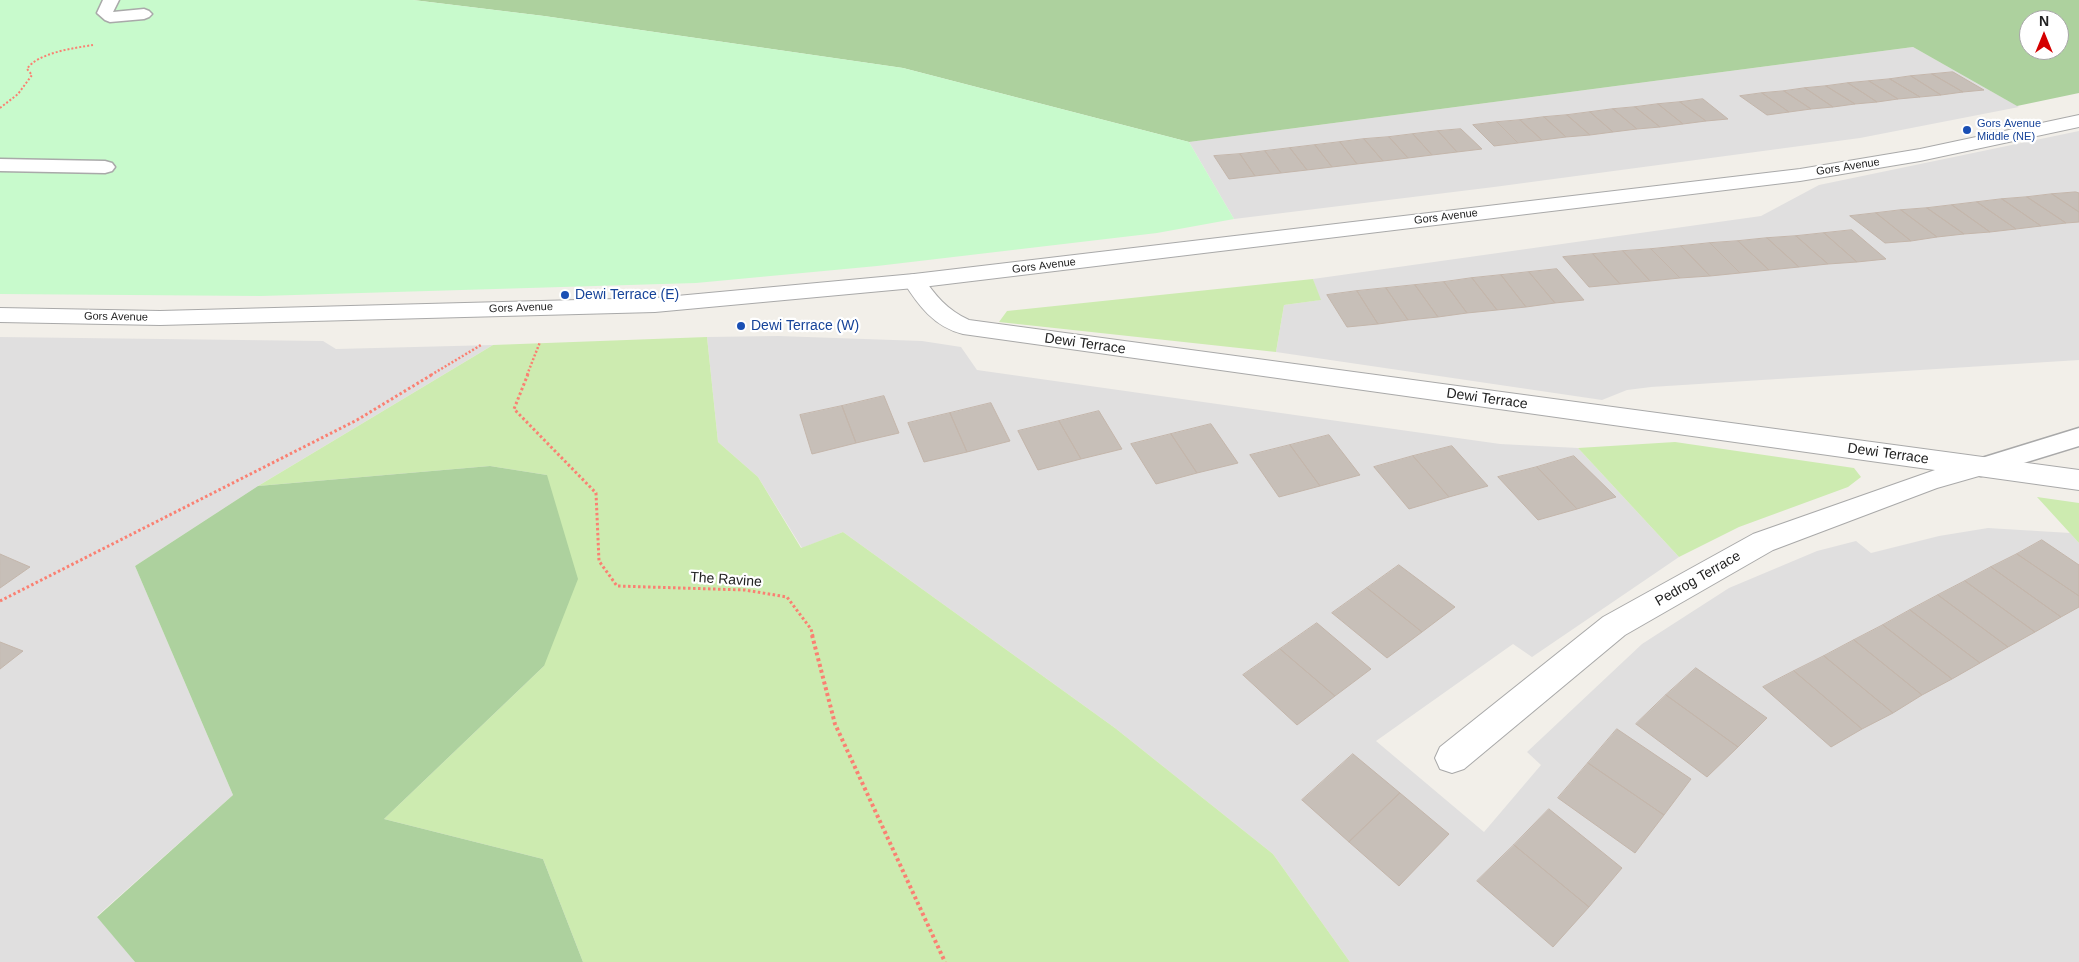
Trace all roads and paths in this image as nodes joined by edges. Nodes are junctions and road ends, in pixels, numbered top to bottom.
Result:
1 (111, 0) edge
2 (144, 14) dead end
3 (83, 46) dead end
4 (0, 108) edge
5 (2079, 122) edge
6 (0, 165) edge
7 (105, 167) dead end
8 (914, 281) junction
9 (0, 315) edge
10 (542, 337) dead end
11 (482, 344) dead end
12 (2079, 437) edge
13 (1981, 467) junction
14 (2079, 480) edge
15 (0, 601) edge
16 (1452, 758) dead end
17 (945, 962) edge

1 - 2 lane
3 - 4 path
5 - 8 street, Gors Avenue
6 - 7 lane
8 - 9 street, Gors Avenue
8 - 13 street, Dewi Terrace
10 - 17 path, The Ravine
11 - 15 path
12 - 13 lane
13 - 14 street, Dewi Terrace
13 - 16 street, Pedrog Terrace

